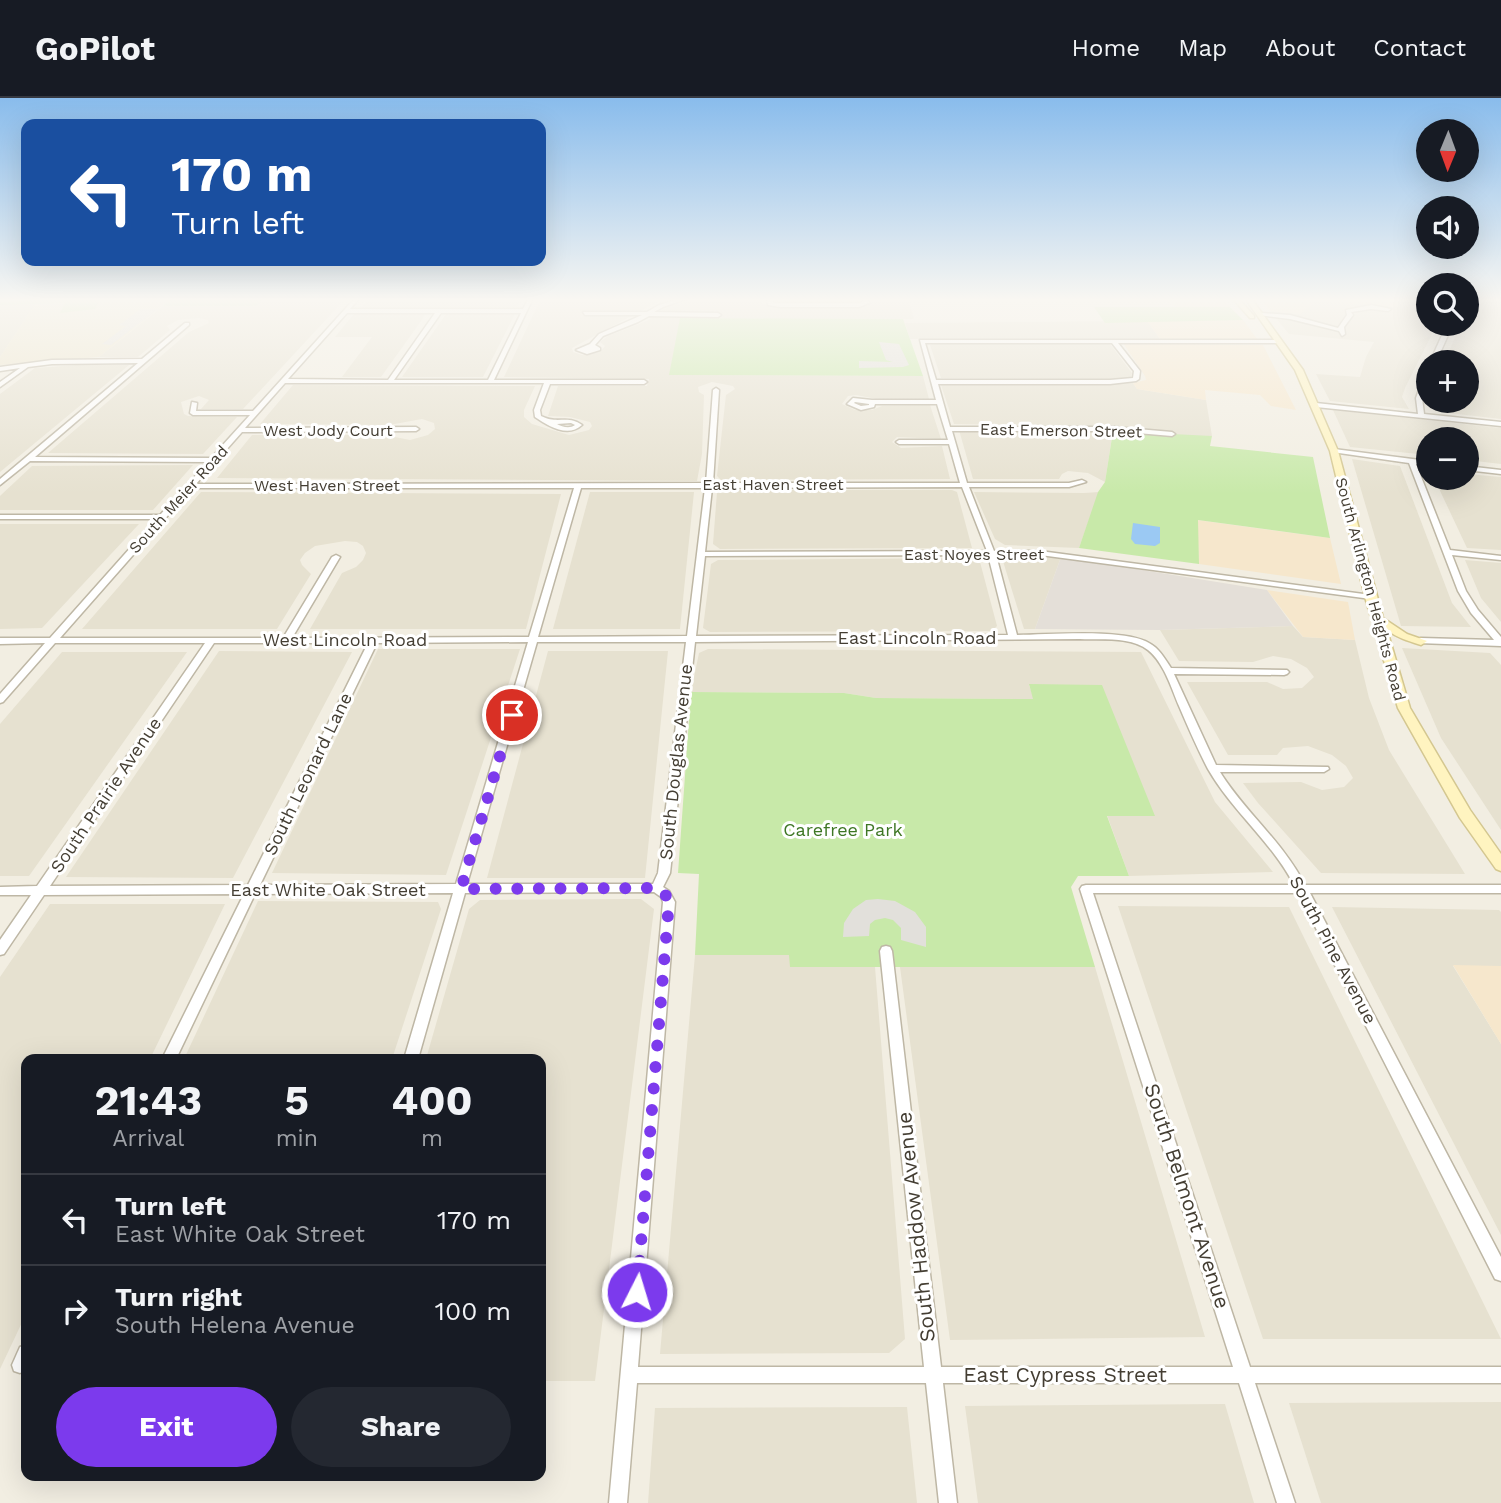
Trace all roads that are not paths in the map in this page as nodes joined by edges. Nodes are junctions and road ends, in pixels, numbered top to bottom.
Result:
1 (46, 364) edge
2 (141, 364) edge
3 (300, 364) edge
4 (402, 364) edge
5 (498, 364) edge
6 (929, 364) edge
7 (1132, 364) edge
8 (1294, 364) edge
9 (27, 365) junction
10 (0, 369) edge
11 (390, 381) junction
12 (490, 381) junction
13 (284, 382) junction
14 (548, 382) junction
15 (644, 382) dead end
16 (934, 382) junction
17 (0, 385) edge
18 (716, 390) dead end
19 (872, 402) dead end
20 (940, 402) junction
21 (194, 403) dead end
22 (1316, 405) junction
23 (255, 413) junction
24 (1421, 415) joint
25 (551, 424) dead end
26 (1501, 424) edge
27 (416, 429) dead end
28 (949, 429) junction
29 (241, 430) junction
30 (1172, 434) dead end
31 (899, 442) dead end
32 (953, 442) junction
33 (1334, 452) junction
34 (28, 459) junction
35 (212, 460) junction
36 (1412, 461) junction
37 (1416, 462) edge
38 (1479, 469) edge
39 (1501, 472) edge
40 (1082, 482) dead end
41 (0, 483) edge
42 (709, 484) junction
43 (964, 484) junction
44 (464, 485) joint
45 (578, 485) junction
46 (190, 486) junction
47 (0, 517) edge
48 (161, 517) junction
49 (990, 552) junction
50 (1448, 552) junction
51 (701, 554) junction
52 (336, 557) dead end
53 (1501, 558) edge
54 (1371, 597) junction
55 (1377, 619) junction
56 (1013, 638) junction
57 (211, 640) junction
58 (286, 640) junction
59 (690, 640) junction
60 (0, 641) edge
61 (52, 641) junction
62 (373, 641) junction
63 (533, 641) junction
64 (1421, 641) junction
65 (1144, 643) joint
66 (1501, 643) edge
67 (1387, 650) junction
68 (1168, 671) junction
69 (1284, 672) dead end
70 (0, 700) edge
71 (1215, 768) junction
72 (1324, 769) dead end
73 (1501, 865) edge
74 (656, 888) junction
75 (461, 889) junction
76 (1501, 889) edge
77 (251, 890) junction
78 (0, 891) edge
79 (40, 891) junction
80 (1303, 891) junction
81 (0, 950) edge
82 (886, 951) dead end
83 (171, 1054) edge
84 (412, 1054) edge
85 (1501, 1273) edge
86 (630, 1375) junction
87 (932, 1375) junction
88 (1245, 1375) junction
89 (1501, 1375) edge
90 (618, 1503) edge
91 (948, 1503) edge
92 (1286, 1503) edge

1 - 9 street
2 - 34 street
3 - 13 street, South Meier Road
4 - 11 street
5 - 12 street
6 - 16 street
7 - 16 street
8 - 22 main road, South Arlington Heights Road
9 - 10 street
9 - 17 street
11 - 12 street
11 - 13 street
12 - 14 street
13 - 23 street, South Meier Road
14 - 15 street
14 - 25 street
16 - 20 street
18 - 42 street, South Douglas Avenue
19 - 20 street
20 - 28 street
21 - 23 street
22 - 24 street
22 - 33 main road, South Arlington Heights Road
23 - 29 street, South Meier Road
24 - 26 street
27 - 29 street, West Jody Court
28 - 30 street, East Emerson Street
28 - 32 street
29 - 35 street, South Meier Road
31 - 32 street
32 - 43 street
33 - 36 street
33 - 54 main road, South Arlington Heights Road
34 - 35 street
34 - 41 street
35 - 46 street, South Meier Road
36 - 37 street
36 - 50 street
38 - 39 street
40 - 43 street, East Haven Street
42 - 43 street, East Haven Street
42 - 45 street, East Haven Street
42 - 51 street, South Douglas Avenue
43 - 49 street
44 - 45 street, East Haven Street
44 - 46 street, West Haven Street
45 - 63 street
46 - 48 street, South Meier Road
47 - 48 street
48 - 61 street, South Meier Road
49 - 51 street, East Noyes Street
49 - 54 street, East Noyes Street
49 - 56 street
50 - 53 street
50 - 66 street
51 - 59 street, South Douglas Avenue
52 - 58 street
54 - 55 main road, South Arlington Heights Road
55 - 64 main road
55 - 67 main road, South Arlington Heights Road
56 - 59 street, East Lincoln Road
56 - 65 street, East Lincoln Road
57 - 58 street, West Lincoln Road
57 - 61 street, West Lincoln Road
57 - 79 street, South Prairie Avenue
58 - 62 street, West Lincoln Road
59 - 63 street, West Lincoln Road
59 - 74 street, South Douglas Avenue
60 - 61 street, West Lincoln Road
61 - 70 street, South Meier Road
62 - 63 street, West Lincoln Road
62 - 77 street, South Leonard Lane
63 - 75 street
64 - 66 street
64 - 67 main road
65 - 68 street, South Pine Avenue
67 - 73 main road, South Arlington Heights Road
68 - 69 street
68 - 71 street, South Pine Avenue
71 - 72 street
71 - 80 street, South Pine Avenue
74 - 75 street, East White Oak Street
74 - 86 street
75 - 77 street, East White Oak Street
75 - 84 street
76 - 80 street
77 - 79 street, East White Oak Street
77 - 83 street, South Leonard Lane
78 - 79 street, East White Oak Street
79 - 81 street, South Prairie Avenue
80 - 85 street, South Pine Avenue
80 - 88 street, South Belmont Avenue
82 - 87 street, South Haddow Avenue
86 - 87 street, East Cypress Street
86 - 90 street
87 - 88 street, East Cypress Street
87 - 91 street, South Haddow Avenue
88 - 89 street, East Cypress Street
88 - 92 street, South Belmont Avenue

